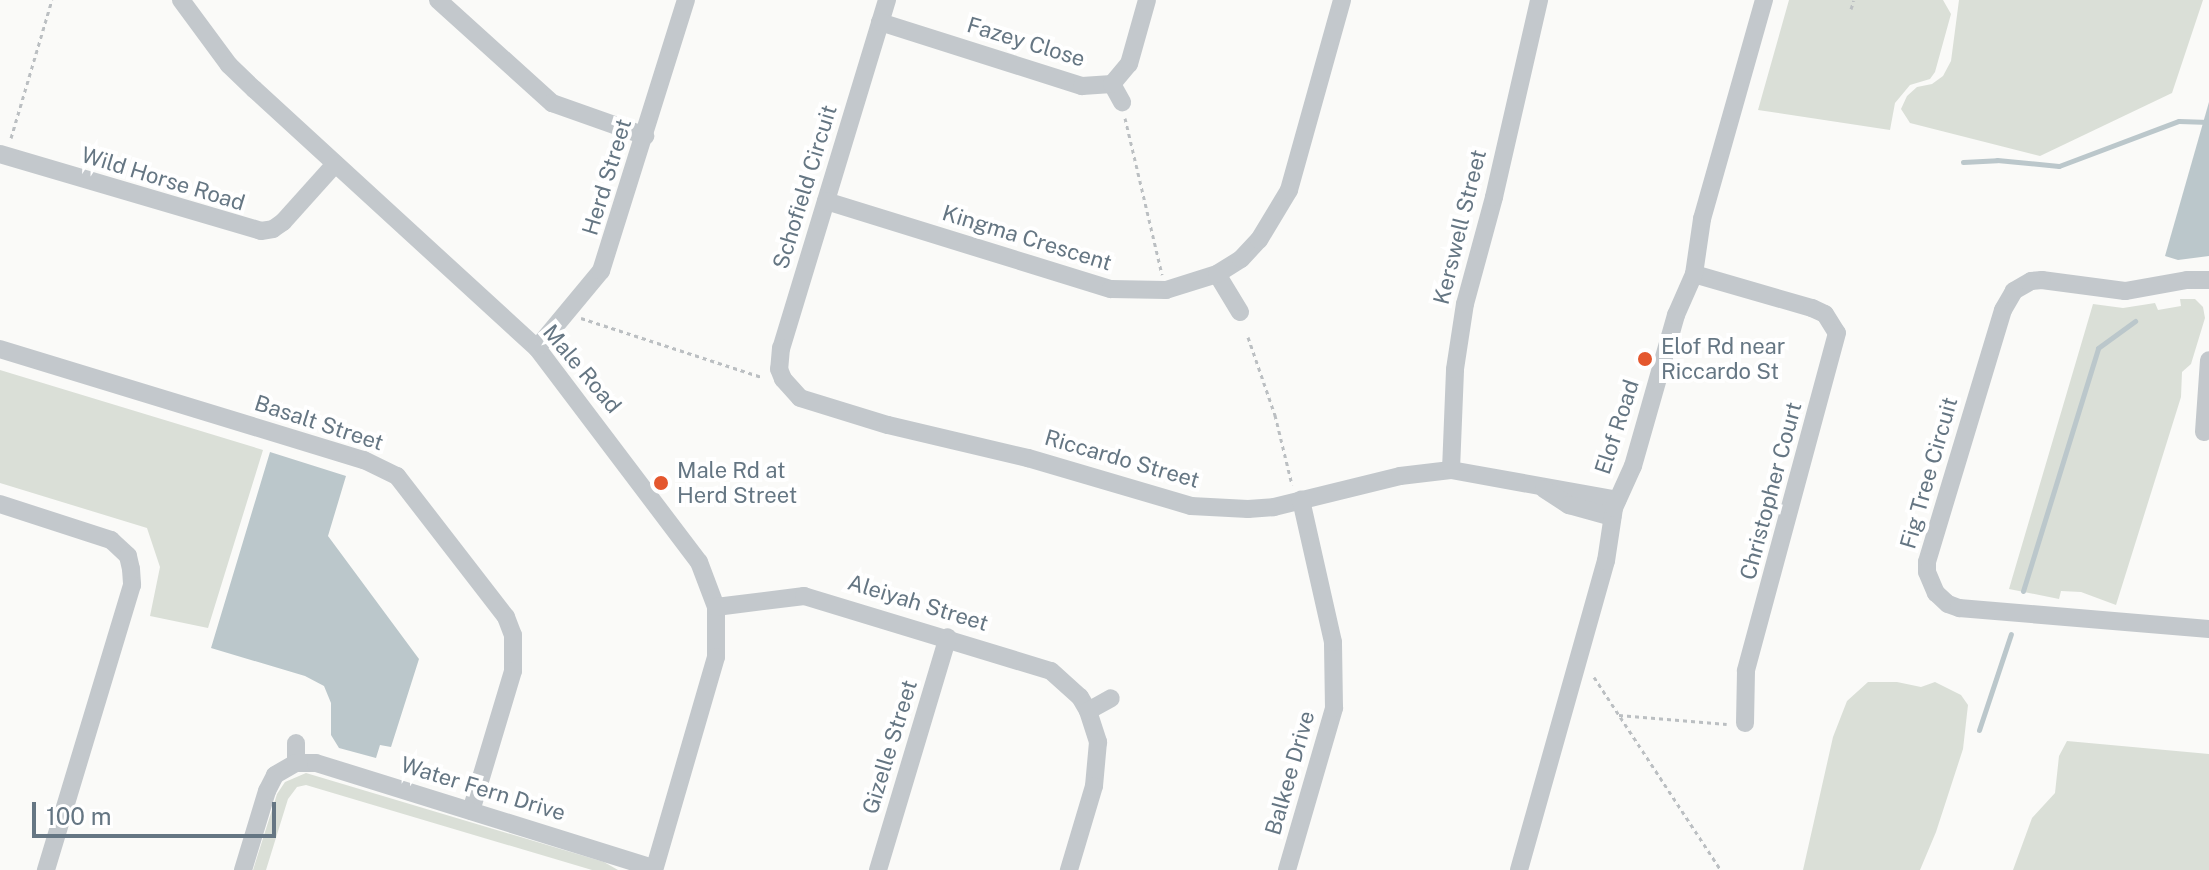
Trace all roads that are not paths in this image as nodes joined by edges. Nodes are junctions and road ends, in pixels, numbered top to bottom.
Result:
1 (181, 0) edge
2 (438, 0) edge
3 (686, 0) edge
4 (887, 0) edge
5 (1147, 0) edge
6 (1342, 0) edge
7 (1539, 0) edge
8 (1764, 0) edge
9 (880, 22) junction
10 (1112, 84) junction
11 (1122, 102) road end
12 (645, 136) junction
13 (3, 155) edge
14 (335, 164) junction
15 (826, 201) junction
16 (1217, 274) junction
17 (1694, 274) junction
18 (2209, 280) edge
19 (1240, 312) dead end
20 (537, 348) junction
21 (0, 349) edge
22 (2209, 360) edge
23 (788, 387) joint
24 (2204, 432) dead end
25 (1451, 470) junction
26 (1297, 493) junction
27 (0, 504) edge
28 (1615, 508) junction
29 (716, 607) junction
30 (2209, 629) edge
31 (948, 637) junction
32 (1111, 698) dead end
33 (1088, 711) junction
34 (1738, 724) road end
35 (296, 743) dead end
36 (296, 763) junction
37 (471, 811) junction
38 (654, 869) edge
39 (46, 870) edge
40 (243, 870) edge
41 (878, 870) edge
42 (1069, 870) edge
43 (1287, 870) edge
44 (1519, 870) edge

1 - 14 street, Male Road
2 - 12 street
3 - 12 street, Herd Street
4 - 9 street, Schofield Circuit
5 - 10 street
6 - 16 street, Kingma Crescent
7 - 25 street, Kerswell Street
8 - 17 street, Elof Road
9 - 10 street, Fazey Close
9 - 15 street, Schofield Circuit
10 - 11 street
12 - 20 street, Herd Street
13 - 14 street, Wild Horse Road
14 - 20 street, Male Road
15 - 16 street, Kingma Crescent
15 - 23 street, Schofield Circuit
16 - 19 street
17 - 28 street, Elof Road
17 - 34 street, Christopher Court
18 - 30 street, Fig Tree Circuit
20 - 29 street, Male Road
21 - 37 street, Basalt Street
22 - 24 street
23 - 26 street, Riccardo Street
25 - 26 street, Riccardo Street
25 - 28 street, Riccardo Street
26 - 43 street, Balkee Drive
27 - 39 street
28 - 44 street, Elof Road
29 - 31 street, Aleiyah Street
29 - 38 street, Male Road
31 - 33 street, Aleiyah Street
31 - 41 street, Gizelle Street
32 - 33 street
33 - 42 street, Aleiyah Street
35 - 36 street
36 - 37 street, Water Fern Drive
36 - 40 street
37 - 38 street, Water Fern Drive

